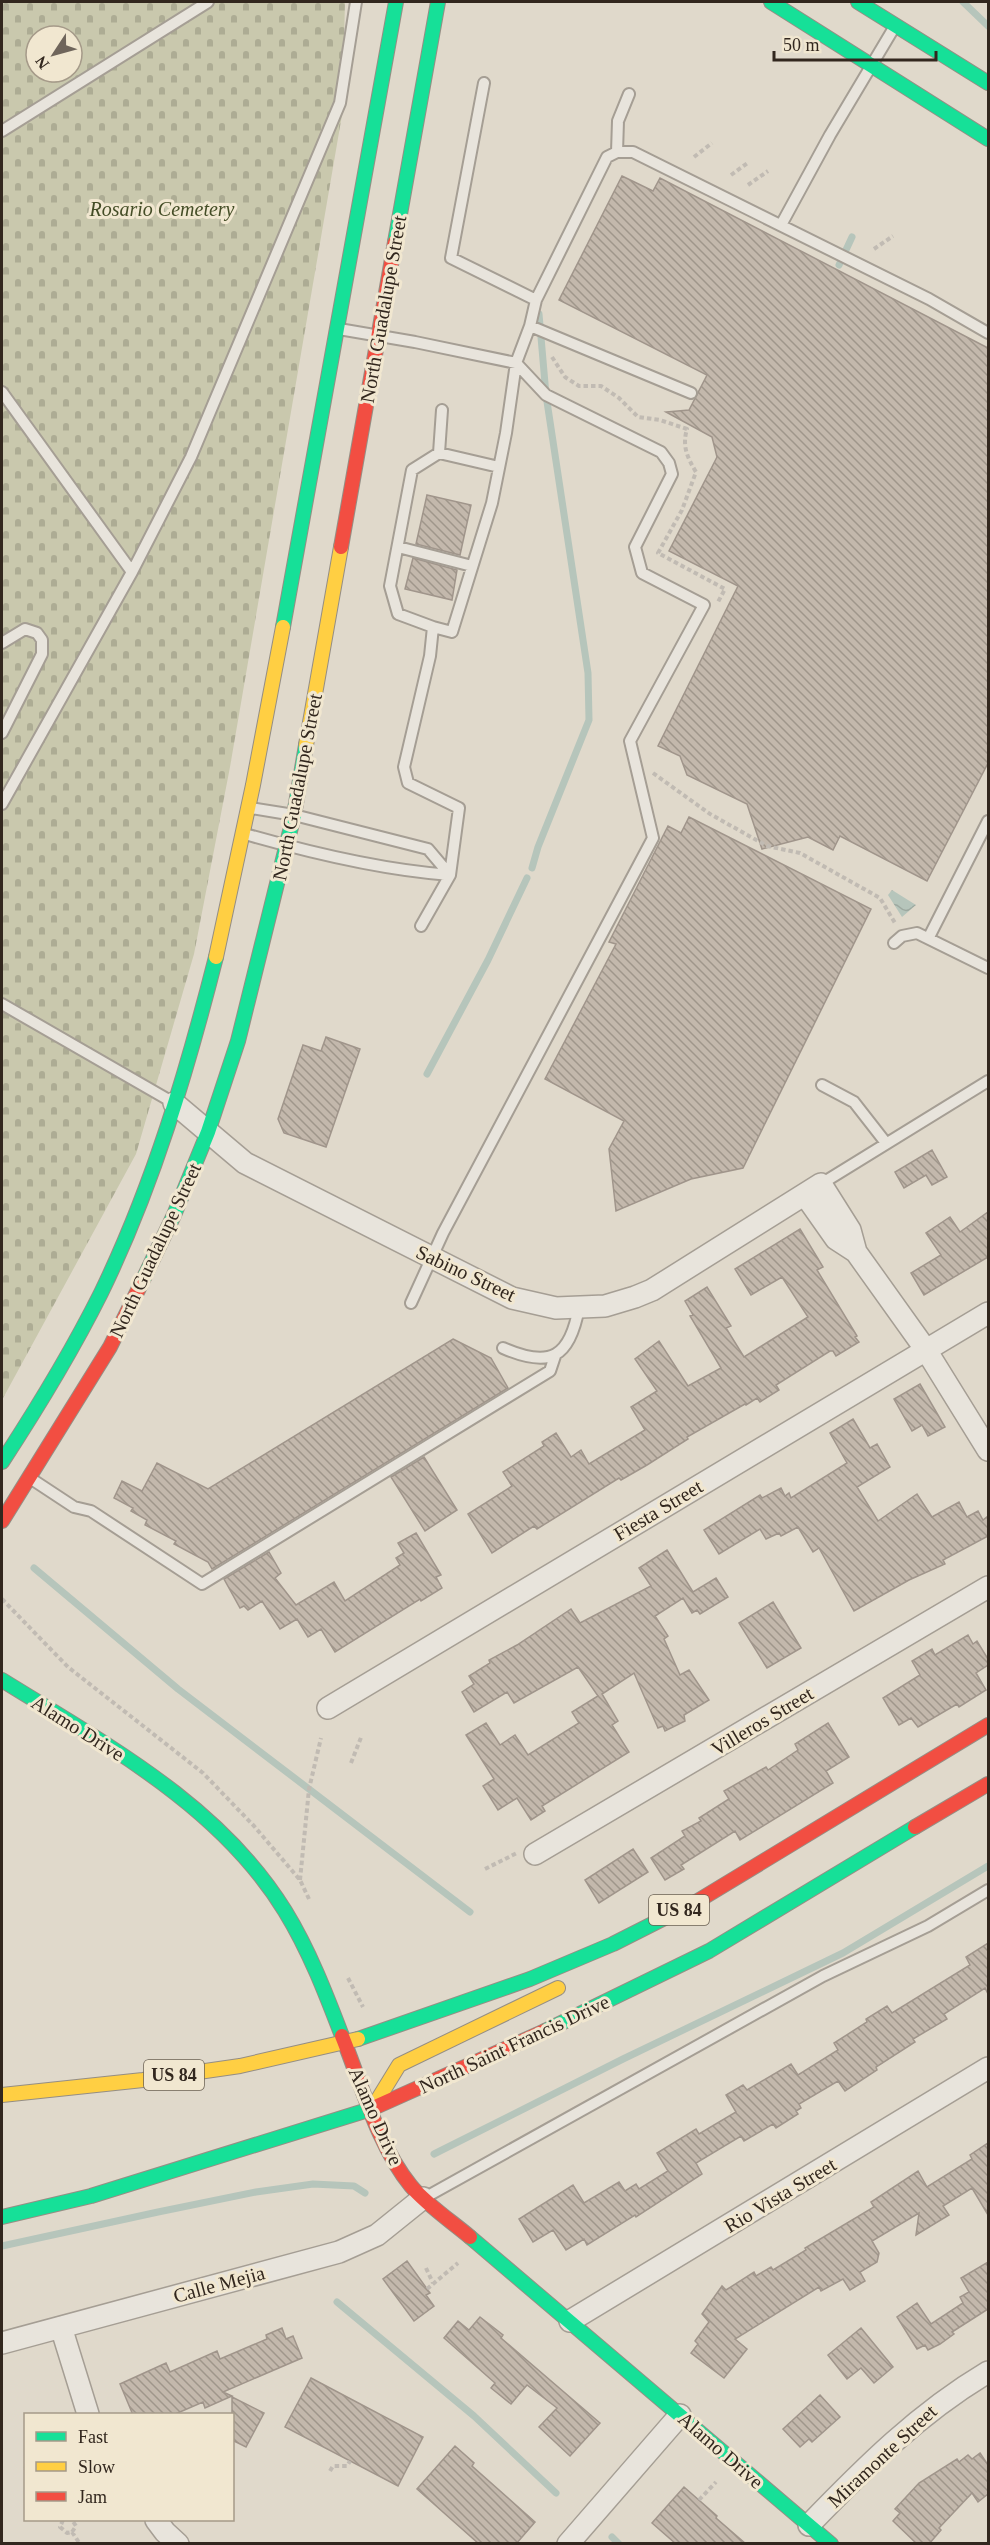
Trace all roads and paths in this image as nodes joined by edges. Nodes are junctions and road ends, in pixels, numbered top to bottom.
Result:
1 (208, 2) edge
2 (357, 2) edge
3 (396, 2) edge
4 (438, 2) edge
5 (771, 2) edge
6 (858, 2) edge
7 (895, 26) junction
8 (870, 66) junction
9 (484, 83) dead end
10 (988, 83) edge
11 (629, 94) dead end
12 (2, 132) edge
13 (988, 139) edge
14 (712, 143) dead end
15 (617, 152) junction
16 (694, 157) dead end
17 (749, 162) dead end
18 (768, 171) dead end
19 (730, 176) dead end
20 (748, 185) dead end
21 (781, 225) junction
22 (894, 236) dead end
23 (874, 249) dead end
24 (536, 300) junction
25 (530, 326) junction
26 (339, 329) junction
27 (988, 333) edge
28 (379, 335) junction
29 (516, 363) junction
30 (2, 392) edge
31 (691, 393) dead end
32 (442, 410) dead end
33 (439, 453) junction
34 (499, 466) junction
35 (398, 547) junction
36 (472, 566) junction
37 (132, 572) junction
38 (433, 627) junction
39 (2, 643) edge
40 (2, 733) edge
41 (653, 773) dead end
42 (2, 804) edge
43 (249, 808) junction
44 (294, 815) junction
45 (988, 821) edge
46 (245, 834) junction
47 (287, 846) junction
48 (450, 875) junction
49 (895, 924) dead end
50 (422, 926) dead end
51 (929, 937) junction
52 (894, 943) dead end
53 (988, 968) edge
54 (2, 1004) edge
55 (988, 1082) edge
56 (822, 1085) dead end
57 (174, 1103) junction
58 (208, 1132) junction
59 (886, 1143) junction
60 (813, 1189) junction
61 (431, 1257) junction
62 (411, 1303) dead end
63 (579, 1307) junction
64 (988, 1312) edge
65 (503, 1348) dead end
66 (926, 1350) junction
67 (555, 1356) junction
68 (988, 1449) edge
69 (2, 1462) edge
70 (30, 1478) junction
71 (2, 1521) edge
72 (988, 1587) edge
73 (2, 1680) edge
74 (328, 1708) dead end
75 (988, 1725) edge
76 (362, 1735) dead end
77 (321, 1738) dead end
78 (351, 1764) dead end
79 (988, 1784) edge
80 (528, 1853) joint
81 (485, 1869) dead end
82 (300, 1880) dead end
83 (988, 1890) edge
84 (613, 1944) junction
85 (345, 2044) junction
86 (988, 2068) edge
87 (2, 2095) edge
88 (372, 2109) junction
89 (423, 2198) junction
90 (2, 2217) edge
91 (458, 2263) dead end
92 (426, 2268) dead end
93 (434, 2284) junction
94 (427, 2289) dead end
95 (570, 2321) junction
96 (61, 2327) junction
97 (2, 2343) edge
98 (988, 2372) edge
99 (87, 2413) edge
100 (680, 2415) junction
101 (350, 2461) dead end
102 (330, 2471) dead end
103 (716, 2482) dead end
104 (699, 2500) dead end
105 (63, 2521) edge
106 (73, 2521) edge
107 (157, 2521) edge
108 (809, 2525) junction
109 (72, 2532) junction
110 (80, 2544) edge
111 (178, 2544) edge
112 (568, 2544) edge
113 (831, 2544) edge

1 - 12 lane
2 - 37 lane
3 - 26 main road, North Guadalupe Street
4 - 28 main road, North Guadalupe Street
5 - 8 main road
6 - 7 main road
7 - 8 lane
7 - 10 main road
8 - 13 main road
8 - 21 lane
9 - 24 lane
11 - 15 lane
14 - 16 path
15 - 21 lane
15 - 24 lane
17 - 19 path
18 - 20 path
21 - 27 lane
22 - 23 path
24 - 25 lane
25 - 29 lane
25 - 31 lane
26 - 28 lane
26 - 43 main road, North Guadalupe Street
28 - 29 lane
28 - 44 main road, North Guadalupe Street
29 - 34 lane
29 - 61 lane
30 - 37 lane
32 - 33 lane
33 - 34 lane
33 - 35 lane
34 - 36 lane
35 - 36 lane
35 - 38 lane
36 - 38 lane
37 - 42 lane
38 - 48 lane
39 - 40 lane
41 - 49 path
43 - 44 lane
43 - 46 main road, North Guadalupe Street
44 - 47 main road, North Guadalupe Street
44 - 48 lane
45 - 51 lane
46 - 47 lane
46 - 57 main road, North Guadalupe Street
47 - 48 lane
47 - 58 main road, North Guadalupe Street
48 - 50 lane
51 - 52 lane
51 - 53 lane
54 - 57 lane
55 - 59 lane
56 - 59 lane
57 - 58 street, Sabino Street
57 - 69 main road, North Guadalupe Street
58 - 61 street, Sabino Street
58 - 70 main road, North Guadalupe Street
59 - 60 lane
60 - 63 street, Sabino Street
60 - 66 street
61 - 62 lane
61 - 63 street, Sabino Street
63 - 67 lane
64 - 66 street, Fiesta Street
65 - 67 lane
66 - 68 street
66 - 74 street, Fiesta Street
67 - 70 lane
70 - 71 main road, North Guadalupe Street
72 - 80 street, Villeros Street
73 - 85 main road, Alamo Drive
75 - 84 main road, US 84
76 - 78 path
77 - 82 path
79 - 88 main road, North Saint Francis Drive / US 84
80 - 81 path
83 - 89 lane
84 - 85 main road, US 84
84 - 88 main road
85 - 87 main road, US 84
85 - 88 main road, Alamo Drive
86 - 95 street, Rio Vista Street
88 - 89 main road, Alamo Drive
88 - 90 main road, North Saint Francis Drive / US 84
89 - 95 main road, Alamo Drive
89 - 96 street, Calle Mejia
91 - 93 path
92 - 93 path
93 - 94 path
95 - 100 main road, Alamo Drive
96 - 97 street, Calle Mejia
96 - 99 street
98 - 108 street, Miramonte Street
100 - 108 main road, Alamo Drive
100 - 112 street
101 - 102 path
103 - 104 path
105 - 109 path
106 - 109 path
107 - 111 street
108 - 113 main road, Alamo Drive
109 - 110 path

